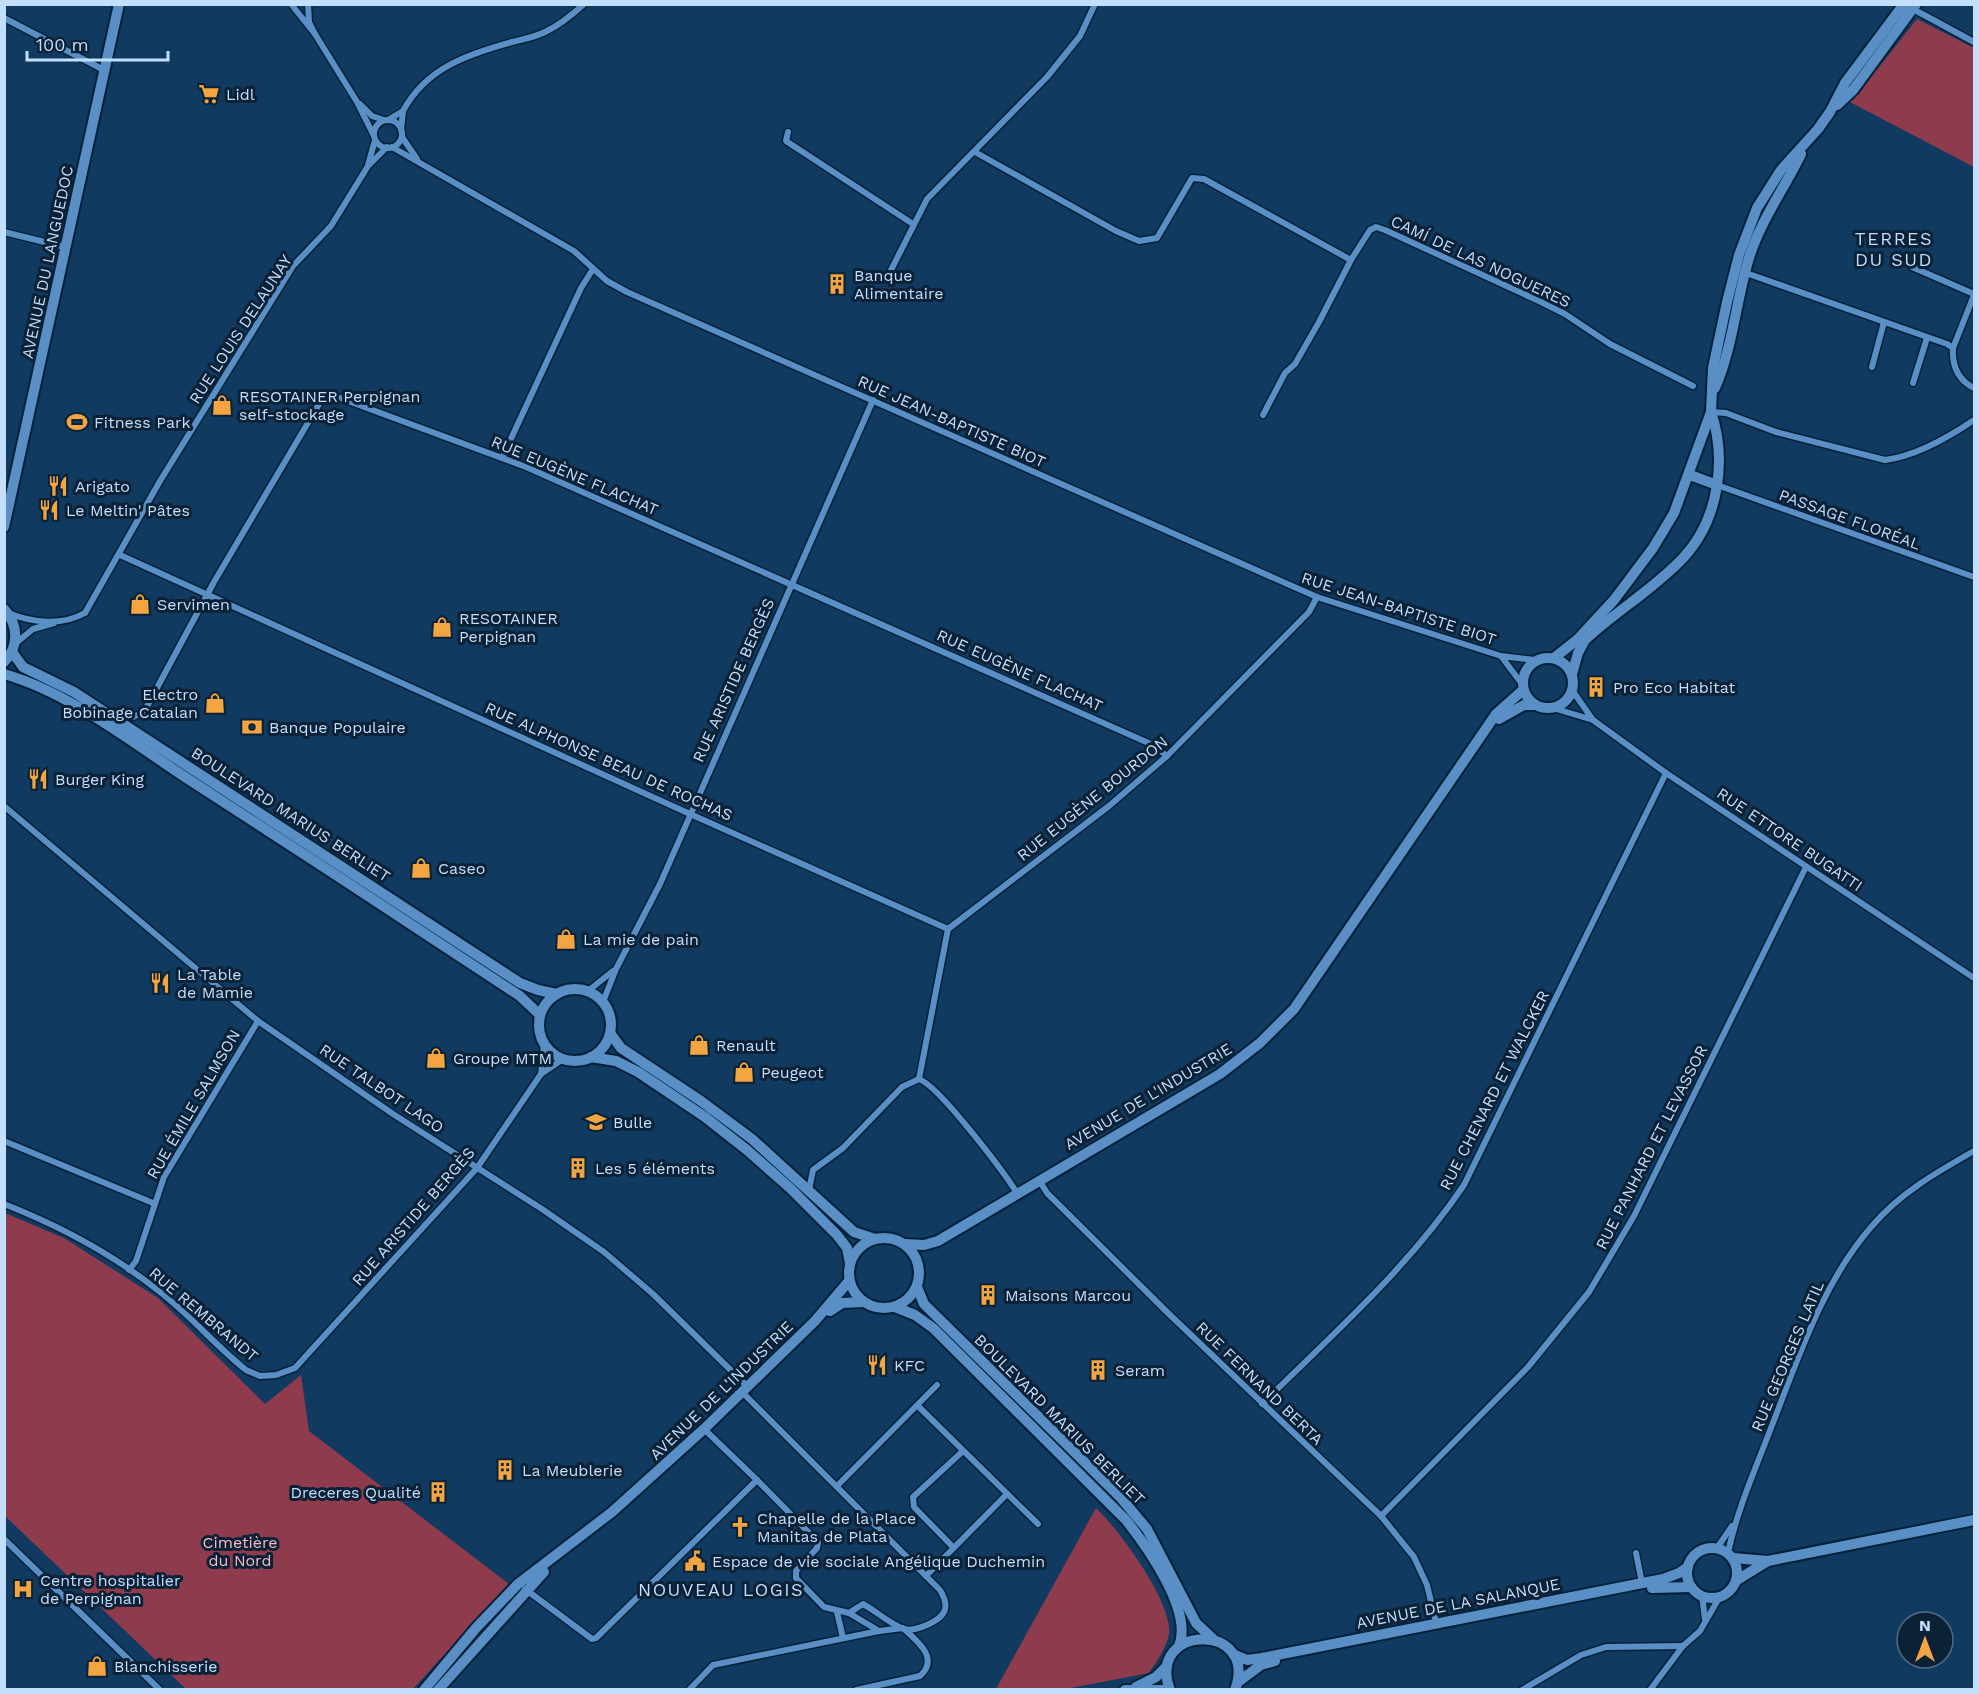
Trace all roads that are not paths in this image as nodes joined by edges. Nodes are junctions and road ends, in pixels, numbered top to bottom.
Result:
1 (119, 4) edge
2 (291, 4) edge
3 (308, 4) edge
4 (584, 4) edge
5 (1095, 4) edge
6 (1911, 6) edge
7 (4, 18) edge
8 (315, 34) junction
9 (1974, 42) edge
10 (104, 70) junction
11 (357, 102) junction
12 (403, 111) junction
13 (386, 120) junction
14 (788, 132) dead end
15 (401, 134) junction
16 (375, 138) junction
17 (1806, 145) junction
18 (389, 147) junction
19 (975, 152) junction
20 (417, 159) junction
21 (368, 166) junction
22 (913, 224) junction
23 (4, 232) edge
24 (65, 247) junction
25 (1351, 260) junction
26 (1912, 267) dead end
27 (593, 269) junction
28 (1746, 273) junction
29 (887, 278) dead end
30 (1974, 295) edge
31 (1884, 322) junction
32 (1927, 338) junction
33 (1953, 348) junction
34 (1872, 367) dead end
35 (1913, 383) dead end
36 (1693, 387) dead end
37 (1974, 388) edge
38 (1713, 394) junction
39 (873, 400) junction
40 (1712, 412) junction
41 (1263, 415) dead end
42 (1974, 420) edge
43 (502, 458) junction
44 (1690, 475) junction
45 (1717, 485) junction
46 (4, 527) edge
47 (120, 555) junction
48 (1974, 577) edge
49 (791, 584) junction
50 (208, 594) junction
51 (1317, 597) junction
52 (6, 611) edge
53 (60, 622) junction
54 (14, 648) junction
55 (1501, 656) junction
56 (1554, 658) junction
57 (1535, 660) junction
58 (4, 662) edge
59 (4, 674) edge
60 (1572, 674) junction
61 (1522, 687) junction
62 (1572, 690) junction
63 (1534, 705) junction
64 (1553, 708) junction
65 (116, 718) junction
66 (1593, 720) junction
67 (1484, 733) junction
68 (1167, 756) junction
69 (1666, 773) junction
70 (4, 806) edge
71 (690, 814) junction
72 (1806, 867) junction
73 (948, 929) junction
74 (616, 969) junction
75 (1974, 978) edge
76 (588, 992) junction
77 (557, 993) junction
78 (603, 1002) junction
79 (540, 1015) junction
80 (258, 1021) junction
81 (610, 1033) junction
82 (544, 1044) junction
83 (591, 1058) junction
84 (563, 1059) junction
85 (541, 1074) junction
86 (919, 1079) junction
87 (4, 1142) edge
88 (1974, 1151) edge
89 (477, 1168) junction
90 (1039, 1180) junction
91 (809, 1190) junction
92 (1017, 1193) junction
93 (153, 1203) junction
94 (4, 1204) edge
95 (875, 1239) junction
96 (938, 1241) junction
97 (904, 1244) junction
98 (850, 1263) junction
99 (919, 1269) junction
100 (129, 1270) junction
101 (849, 1281) junction
102 (917, 1287) junction
103 (863, 1302) junction
104 (895, 1307) junction
105 (815, 1321) junction
106 (295, 1368) joint
107 (936, 1385) dead end
108 (745, 1390) junction
109 (1262, 1404) junction
110 (918, 1406) junction
111 (704, 1429) junction
112 (963, 1451) junction
113 (757, 1480) junction
114 (837, 1486) junction
115 (1007, 1494) junction
116 (1381, 1516) junction
117 (1974, 1520) edge
118 (1038, 1524) dead end
119 (1734, 1524) junction
120 (4, 1539) edge
121 (953, 1547) junction
122 (1717, 1548) junction
123 (1636, 1553) dead end
124 (1731, 1556) junction
125 (1768, 1561) junction
126 (1688, 1567) junction
127 (926, 1576) junction
128 (1737, 1580) junction
129 (1642, 1583) junction
130 (522, 1587) junction
131 (1691, 1587) junction
132 (1702, 1596) junction
133 (1719, 1598) junction
134 (837, 1612) junction
135 (849, 1613) junction
136 (1705, 1620) junction
137 (1436, 1622) junction
138 (903, 1629) junction
139 (879, 1631) junction
140 (843, 1638) junction
141 (1213, 1639) junction
142 (1179, 1646) junction
143 (1683, 1646) junction
144 (1233, 1654) junction
145 (455, 1661) junction
146 (1167, 1666) junction
147 (1236, 1688) edge
148 (160, 1689) edge
149 (424, 1689) edge
150 (438, 1689) edge
151 (689, 1689) edge
152 (856, 1689) edge
153 (1129, 1689) edge
154 (1169, 1689) edge
155 (1522, 1689) edge
156 (1650, 1689) edge

1 - 10 main road, AVENUE DU LANGUEDOC
2 - 8 street
3 - 8 street
4 - 12 street
5 - 19 street
6 - 9 street
6 - 17 main road
7 - 10 street
8 - 11 street
10 - 24 main road, AVENUE DU LANGUEDOC
11 - 13 street
11 - 16 street
12 - 13 street
12 - 15 street
13 - 15 street
13 - 16 street
14 - 22 street
15 - 18 street
15 - 20 street, RUE JEAN-BAPTISTE BIOT
16 - 18 street
16 - 21 street, RUE LOUIS DELAUNAY
17 - 28 main road
17 - 38 main road
18 - 20 street, RUE JEAN-BAPTISTE BIOT
18 - 21 street, RUE LOUIS DELAUNAY
19 - 22 street
19 - 25 street
20 - 27 street, RUE JEAN-BAPTISTE BIOT
21 - 47 street, RUE LOUIS DELAUNAY
22 - 29 street
23 - 24 street
24 - 46 main road, AVENUE DU LANGUEDOC
25 - 36 street, CAMÍ DE LAS NOGUERES
25 - 41 street
26 - 30 street
27 - 39 street, RUE JEAN-BAPTISTE BIOT
27 - 43 street
28 - 31 street
28 - 38 main road
30 - 33 street
31 - 32 street
31 - 34 street
32 - 33 street
32 - 35 street
33 - 37 street
38 - 40 main road
39 - 49 street, RUE ARISTIDE BERGÈS
39 - 51 street, RUE JEAN-BAPTISTE BIOT
40 - 42 street
40 - 44 main road
40 - 45 main road
43 - 49 street, RUE EUGÈNE FLACHAT
43 - 50 street, RUE EUGÈNE FLACHAT
44 - 45 main road
44 - 56 main road
45 - 48 street, PASSAGE FLORÉAL
45 - 60 main road
47 - 50 street, RUE ALPHONSE BEAU DE ROCHAS
47 - 53 street, RUE LOUIS DELAUNAY
49 - 68 street, RUE EUGÈNE FLACHAT
49 - 71 street, RUE ARISTIDE BERGÈS
50 - 65 street, RUE EUGÈNE FLACHAT
50 - 71 street, RUE ALPHONSE BEAU DE ROCHAS
51 - 55 street, RUE JEAN-BAPTISTE BIOT
51 - 68 street, RUE EUGÈNE BOURDON
52 - 53 street
52 - 54 main road
53 - 54 street, RUE LOUIS DELAUNAY
54 - 58 main road
54 - 65 main road, BOULEVARD MARIUS BERLIET
55 - 57 street, RUE JEAN-BAPTISTE BIOT
55 - 61 street, RUE JEAN-BAPTISTE BIOT
56 - 57 main road
56 - 60 main road
57 - 61 main road
59 - 79 main road, BOULEVARD MARIUS BERLIET
60 - 62 main road
61 - 63 main road
61 - 67 main road, AVENUE DE L'INDUSTRIE
62 - 64 main road
62 - 66 street, RUE ETTORE BUGATTI
63 - 64 main road
63 - 67 main road, AVENUE DE L'INDUSTRIE
64 - 66 street, RUE ETTORE BUGATTI
65 - 77 main road, BOULEVARD MARIUS BERLIET
66 - 69 street, RUE ETTORE BUGATTI
67 - 90 main road, AVENUE DE L'INDUSTRIE
68 - 73 street, RUE EUGÈNE BOURDON
69 - 72 street, RUE ETTORE BUGATTI
69 - 109 street, RUE CHENARD ET WALCKER
70 - 80 street, RUE TALBOT LAGO
71 - 73 street, RUE ALPHONSE BEAU DE ROCHAS
71 - 74 street, RUE ARISTIDE BERGÈS
72 - 75 street, RUE ETTORE BUGATTI
72 - 116 street, RUE PANHARD ET LEVASSOR
73 - 86 street
74 - 76 street, RUE ARISTIDE BERGÈS
74 - 78 street, RUE ARISTIDE BERGÈS
76 - 77 main road
76 - 78 main road
77 - 79 main road
78 - 81 main road
79 - 82 main road
80 - 89 street, RUE TALBOT LAGO
80 - 93 street, RUE ÉMILE SALMSON
81 - 83 main road
81 - 91 main road
82 - 84 main road
82 - 85 street, RUE ARISTIDE BERGÈS
83 - 84 main road
83 - 98 main road
84 - 85 street, RUE ARISTIDE BERGÈS
85 - 89 street, RUE ARISTIDE BERGÈS
86 - 91 street
86 - 92 street
87 - 93 street
88 - 119 street, RUE GEORGES LATIL
89 - 106 street, RUE ARISTIDE BERGÈS
89 - 108 street, RUE TALBOT LAGO
90 - 92 main road, AVENUE DE L'INDUSTRIE
90 - 109 street, RUE FERNAND BERTA
91 - 95 main road
92 - 96 main road, AVENUE DE L'INDUSTRIE
93 - 100 street, RUE ÉMILE SALMSON
94 - 100 street, RUE REMBRANDT
95 - 97 main road
95 - 98 main road
96 - 97 main road, AVENUE DE L'INDUSTRIE
96 - 99 main road, AVENUE DE L'INDUSTRIE
97 - 99 main road
98 - 101 main road
99 - 102 main road
100 - 106 street, RUE REMBRANDT
101 - 103 main road
101 - 105 main road, AVENUE DE L'INDUSTRIE
102 - 104 main road
102 - 141 main road, BOULEVARD MARIUS BERLIET
103 - 104 main road
103 - 105 main road, AVENUE DE L'INDUSTRIE
104 - 142 main road, BOULEVARD MARIUS BERLIET
105 - 108 main road, AVENUE DE L'INDUSTRIE
107 - 110 street
108 - 111 main road, AVENUE DE L'INDUSTRIE
108 - 114 street, RUE TALBOT LAGO
109 - 116 street, RUE FERNAND BERTA
110 - 112 street
110 - 114 street
111 - 113 street
111 - 130 main road, AVENUE DE L'INDUSTRIE
112 - 115 street
112 - 121 street
113 - 130 street
113 - 134 street
114 - 127 street, RUE TALBOT LAGO
115 - 118 street
115 - 121 street
116 - 137 street, RUE FERNAND BERTA
117 - 125 main road
119 - 122 street, RUE GEORGES LATIL
119 - 124 street, RUE GEORGES LATIL
120 - 148 street
121 - 127 street
122 - 124 main road
122 - 126 main road
123 - 129 street
124 - 125 main road
124 - 128 main road
125 - 128 main road
126 - 129 main road, AVENUE DE LA SALANQUE
126 - 131 main road
127 - 138 street, RUE TALBOT LAGO
128 - 133 main road
129 - 137 main road, AVENUE DE LA SALANQUE
130 - 145 main road, AVENUE DE L'INDUSTRIE
131 - 132 main road
131 - 147 main road, AVENUE DE LA SALANQUE
132 - 133 main road
132 - 136 street
133 - 136 street
134 - 135 street
134 - 140 street
135 - 138 street
135 - 139 street
136 - 143 street
137 - 144 main road, AVENUE DE LA SALANQUE
138 - 139 street, RUE TALBOT LAGO
138 - 152 street
139 - 140 street, RUE TALBOT LAGO
140 - 151 street, RUE TALBOT LAGO
141 - 142 main road
141 - 144 main road, BOULEVARD MARIUS BERLIET
142 - 146 main road
143 - 155 street
143 - 156 street
144 - 147 main road
145 - 149 main road, AVENUE DE L'INDUSTRIE
145 - 150 main road, AVENUE DE L'INDUSTRIE
146 - 153 main road
146 - 154 main road
153 - 154 main road

